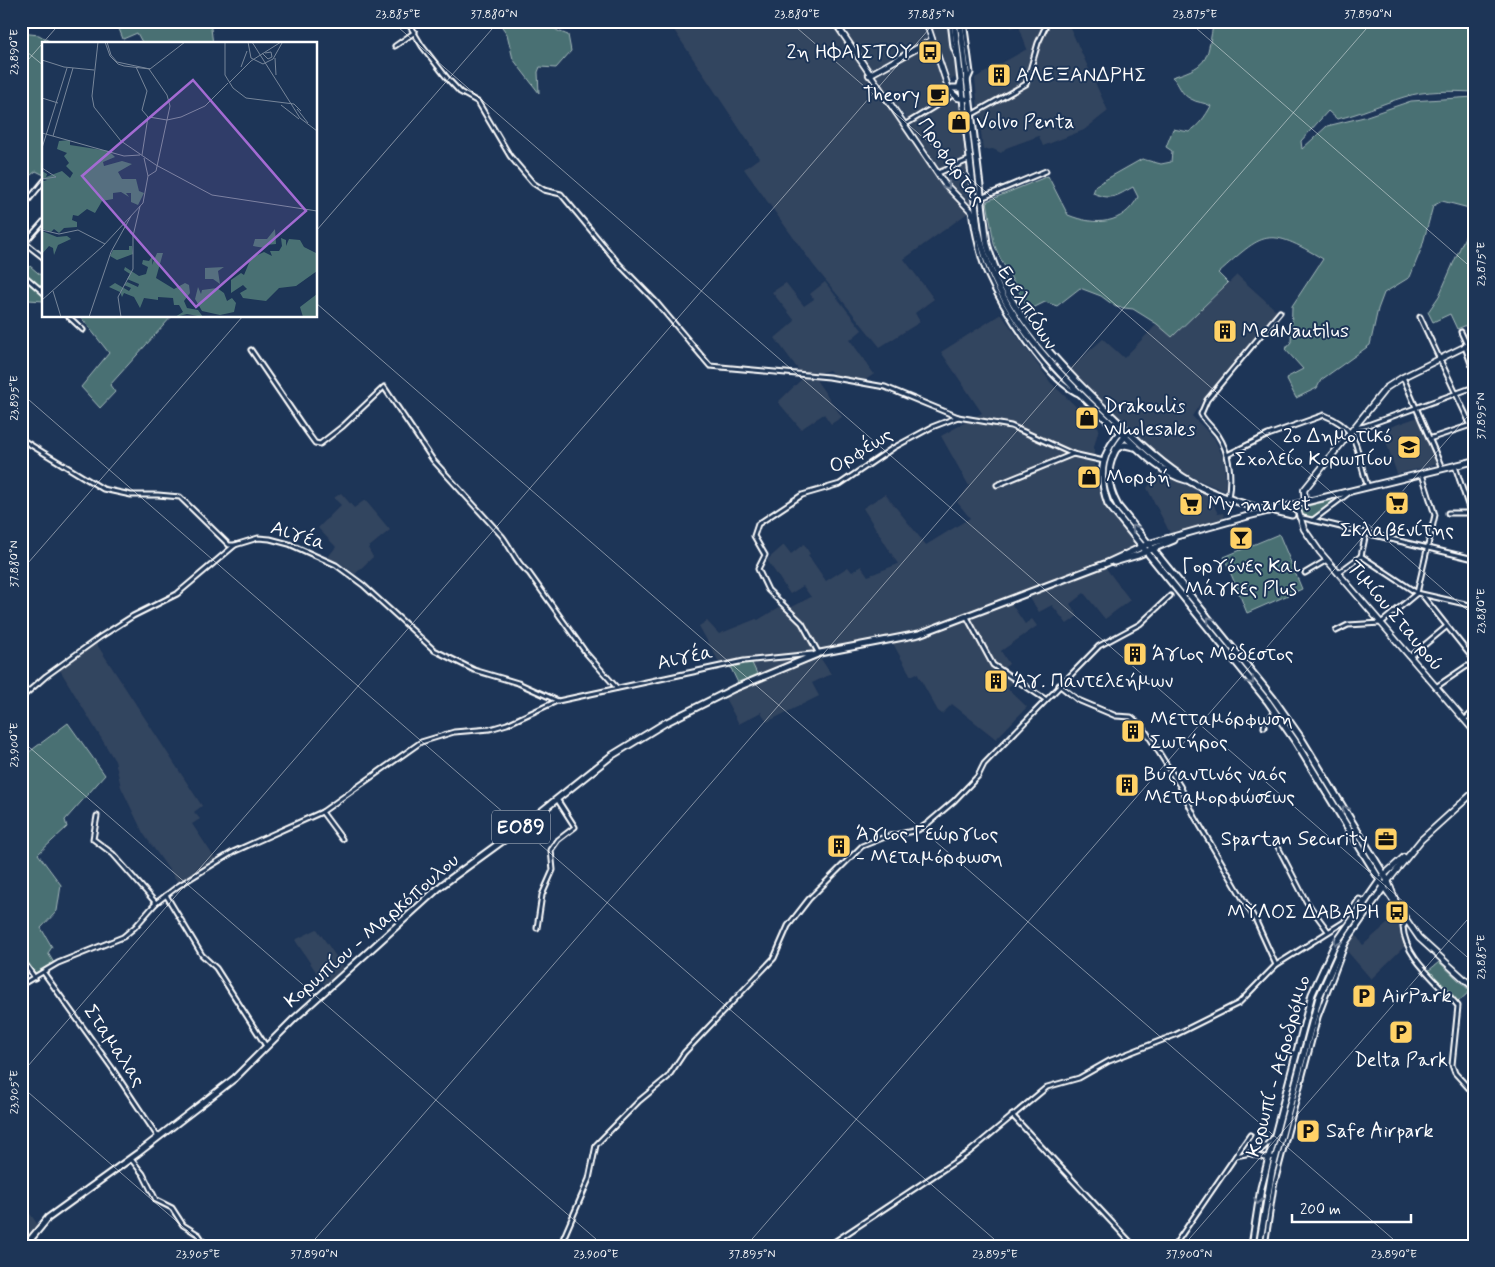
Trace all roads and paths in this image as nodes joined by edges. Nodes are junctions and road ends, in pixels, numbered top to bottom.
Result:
1 (407, 21) edge
2 (834, 21) edge
3 (926, 21) edge
4 (952, 21) edge
5 (960, 21) edge
6 (964, 21) edge
7 (1048, 21) edge
8 (415, 32) junction
9 (932, 40) junction
10 (395, 46) dead end
11 (869, 75) junction
12 (964, 82) junction
13 (949, 87) junction
14 (966, 98) junction
15 (972, 115) junction
16 (906, 124) junction
17 (970, 159) junction
18 (1046, 171) dead end
19 (938, 173) junction
20 (42, 183) edge
21 (981, 198) junction
22 (21, 209) edge
23 (975, 220) junction
24 (42, 223) edge
25 (21, 240) edge
26 (25, 243) junction
27 (21, 247) edge
28 (42, 256) edge
29 (21, 273) edge
30 (42, 292) edge
31 (1280, 312) dead end
32 (1420, 317) dead end
33 (70, 318) edge
34 (83, 330) dead end
35 (1461, 332) dead end
36 (1474, 342) edge
37 (1466, 346) junction
38 (251, 350) dead end
39 (1441, 359) junction
40 (1474, 372) edge
41 (1403, 377) junction
42 (1474, 387) edge
43 (1457, 393) junction
44 (1417, 408) junction
45 (958, 417) junction
46 (1112, 425) junction
47 (1471, 425) junction
48 (1122, 430) junction
49 (1354, 430) junction
50 (1474, 432) edge
51 (1127, 434) junction
52 (21, 438) edge
53 (1429, 439) junction
54 (1112, 441) junction
55 (1137, 448) junction
56 (1114, 450) junction
57 (1073, 454) junction
58 (1227, 456) junction
59 (1104, 461) junction
60 (1474, 461) edge
61 (1455, 466) junction
62 (1442, 469) junction
63 (1422, 474) junction
64 (1191, 482) junction
65 (996, 484) dead end
66 (1368, 487) junction
67 (1353, 490) junction
68 (1227, 498) junction
69 (1305, 502) junction
70 (1293, 505) junction
71 (1270, 511) junction
72 (1448, 513) dead end
73 (1472, 513) edge
74 (1295, 516) junction
75 (1312, 520) junction
76 (1474, 523) edge
77 (1366, 533) junction
78 (1184, 536) junction
79 (1148, 544) junction
80 (235, 545) junction
81 (1141, 547) junction
82 (1428, 548) junction
83 (1152, 550) junction
84 (1146, 552) junction
85 (1361, 556) junction
86 (1474, 559) edge
87 (1327, 560) junction
88 (1107, 563) junction
89 (1338, 572) junction
90 (1305, 573) dead end
91 (1417, 593) junction
92 (1422, 595) junction
93 (1170, 596) dead end
94 (1474, 606) edge
95 (967, 617) junction
96 (1381, 624) junction
97 (1446, 627) junction
98 (1336, 631) dead end
99 (820, 654) junction
100 (1410, 657) junction
101 (1474, 660) edge
102 (1474, 667) edge
103 (1059, 685) junction
104 (1436, 687) junction
105 (617, 688) junction
106 (547, 697) junction
107 (21, 698) edge
108 (1045, 699) junction
109 (558, 700) junction
110 (546, 705) junction
111 (1474, 711) edge
112 (1275, 712) junction
113 (1464, 720) junction
114 (1264, 727) dead end
115 (1474, 731) edge
116 (1474, 792) edge
117 (556, 799) junction
118 (322, 812) junction
119 (97, 816) dead end
120 (342, 839) dead end
121 (1277, 845) dead end
122 (1407, 855) junction
123 (1372, 869) junction
124 (1384, 875) junction
125 (1380, 880) junction
126 (1388, 881) junction
127 (1374, 887) junction
128 (1384, 887) junction
129 (166, 894) junction
130 (1364, 901) junction
131 (1396, 902) junction
132 (156, 903) junction
133 (1407, 921) junction
134 (537, 928) dead end
135 (1328, 931) junction
136 (1346, 940) junction
137 (21, 958) edge
138 (1276, 965) junction
139 (44, 973) junction
140 (35, 978) junction
141 (21, 985) edge
142 (1474, 988) edge
143 (267, 1047) junction
144 (1474, 1094) edge
145 (1012, 1115) junction
146 (1250, 1134) dead end
147 (158, 1137) junction
148 (1273, 1138) junction
149 (1250, 1154) junction
150 (1236, 1156) junction
151 (1276, 1157) junction
152 (1268, 1158) junction
153 (131, 1159) junction
154 (25, 1246) edge
155 (206, 1246) edge
156 (560, 1246) edge
157 (828, 1246) edge
158 (1134, 1246) edge
159 (1174, 1246) edge
160 (1252, 1246) edge
161 (1259, 1246) edge
162 (1265, 1246) edge

1 - 8 street
2 - 11 street, Προφαρτας
3 - 9 street
4 - 12 main road
5 - 12 main road
6 - 12 street
7 - 15 street
8 - 10 street
8 - 45 street
9 - 11 street
9 - 13 street
11 - 16 street, Προφαρτας
12 - 13 main road
12 - 14 main road
13 - 14 street
13 - 16 street
14 - 15 main road
14 - 17 main road
15 - 21 main road
16 - 19 street, Προφαρτας
17 - 19 street
17 - 23 main road
18 - 21 street
19 -> 23 street, Προφαρτας
20 - 22 street
21 - 48 main road
23 - 46 main road
24 - 26 street
25 - 26 street
26 - 27 street
26 - 28 street
29 - 30 street
31 - 58 street
32 - 39 street
33 - 34 street
35 - 37 street
36 - 37 street
37 - 39 street
37 - 40 street
38 - 105 street
39 - 41 street
39 - 43 street
41 - 44 street
41 - 49 street
42 - 43 street
43 - 44 street
43 - 47 street
44 - 49 street
44 - 53 street
45 - 57 street
45 - 99 street, Ορφέως
46 - 48 main road
46 - 54 main road
47 - 50 street
47 - 53 street
48 - 51 main road
48 - 54 main road
49 - 58 street
49 - 66 street
49 - 69 street
51 - 55 main road
51 - 56 main road
51 - 64 main road
52 - 80 street
53 - 62 street
54 - 59 main road
55 - 56 main road
55 - 64 main road
79 -> 56 main road
57 - 59 street
57 - 65 street
58 - 68 street
59 - 81 main road
60 - 61 main road, ΕΟ89
61 - 62 main road, ΕΟ89
61 - 73 street
62 - 63 main road, ΕΟ89
63 - 66 main road, ΕΟ89
63 - 82 street
64 - 68 main road
66 - 67 main road, ΕΟ89
67 - 69 main road, ΕΟ89
67 - 75 street
68 - 71 main road
69 - 70 main road, ΕΟ89
70 - 71 main road, ΕΟ89
70 - 74 street, Τιμίου Σταυρού
71 - 74 main road
71 - 78 main road, Κορωπίου - Μαρκόπουλου / ΕΟ89
72 - 73 street
73 - 76 street
74 - 75 street
74 - 87 street, Τιμίου Σταυρού
75 - 77 street
77 - 82 street
77 - 85 street
78 - 79 main road, Κορωπίου - Μαρκόπουλου / ΕΟ89
78 - 83 main road, Κορωπίου - Μαρκόπουλου / ΕΟ89
79 - 81 main road, Κορωπίου - Μαρκόπουλου / ΕΟ89
79 - 83 main road
80 - 106 street, Αιγέα
80 - 107 street
81 - 84 main road
81 - 88 main road, Κορωπίου - Μαρκόπουλου / ΕΟ89
82 - 86 street
82 - 91 street
83 - 84 main road, Κορωπίου - Μαρκόπουλου / ΕΟ89
124 -> 83 main road
84 - 88 main road, Κορωπίου - Μαρκόπουλου / ΕΟ89
84 -> 112 main road
85 - 89 street
85 - 91 street
87 - 89 street, Τιμίου Σταυρού
87 - 90 street
88 - 95 main road, Κορωπίου - Μαρκόπουλου / ΕΟ89
89 - 96 street, Τιμίου Σταυρού
91 - 92 street
91 - 96 street
92 - 94 street
92 - 97 street
93 - 103 street
95 - 99 main road, Κορωπίου - Μαρκόπουλου / ΕΟ89
95 - 108 street
96 - 98 street
96 - 100 street, Τιμίου Σταυρού
97 - 100 street
97 - 101 street
99 - 105 street, Αιγέα
99 - 117 main road, Κορωπίου - Μαρκόπουλου / ΕΟ89
100 - 104 street, Τιμίου Σταυρού
102 - 104 street
103 - 108 street
103 - 138 street
104 - 113 street, Τιμίου Σταυρού
105 - 109 street, Αιγέα
106 - 109 street, Αιγέα
106 - 110 street
108 - 156 street
109 - 110 street, Αιγέα
110 - 118 street, Αιγέα
111 - 113 street
112 - 114 street
112 - 123 main road
113 - 115 street, Τιμίου Σταυρού
116 - 122 street
117 - 134 street
117 - 143 main road, Κορωπίου - Μαρκόπουλου / ΕΟ89
118 - 120 street
118 - 129 street, Αιγέα
119 - 132 street
121 - 135 street
122 - 124 street
122 - 126 street
123 - 125 main road
123 - 127 main road
124 - 125 main road, Κορωπί - Αεροδρόμιο
124 - 126 main road
125 - 127 main road, Κορωπί - Αεροδρόμιο
125 - 128 main road
126 - 128 main road, Κορωπί - Αεροδρόμιο
126 - 131 street
127 - 130 main road, Κορωπί - Αεροδρόμιο
128 - 131 street
128 - 136 main road, Κορωπί - Αεροδρόμιο
129 - 132 street, Αιγέα
129 - 143 street
130 - 135 street
130 -> 148 main road, Κορωπί - Αεροδρόμιο
131 - 133 street
132 - 139 street, Αιγέα
133 - 142 street
133 - 144 street
135 - 138 street
136 - 151 main road, Κορωπί - Αεροδρόμιο
136 - 162 street
137 - 140 street
138 - 145 street
139 - 140 street, Αιγέα
139 - 147 street, Σταμαλας
140 - 141 street, Αιγέα
143 - 147 main road, Κορωπίου - Μαρκόπουλου / ΕΟ89
145 - 157 street
145 - 158 street
146 - 150 street
147 - 153 main road, Κορωπίου - Μαρκόπουλου / ΕΟ89
148 - 149 street
148 - 152 main road, Κορωπί - Αεροδρόμιο
149 - 150 street
149 - 152 street
150 - 159 street
151 - 152 street
151 - 161 main road, Κορωπί - Αεροδρόμιο
152 -> 160 main road, Κορωπί - Αεροδρόμιο
153 - 154 main road, Κορωπίου - Μαρκόπουλου / ΕΟ89
153 - 155 street

